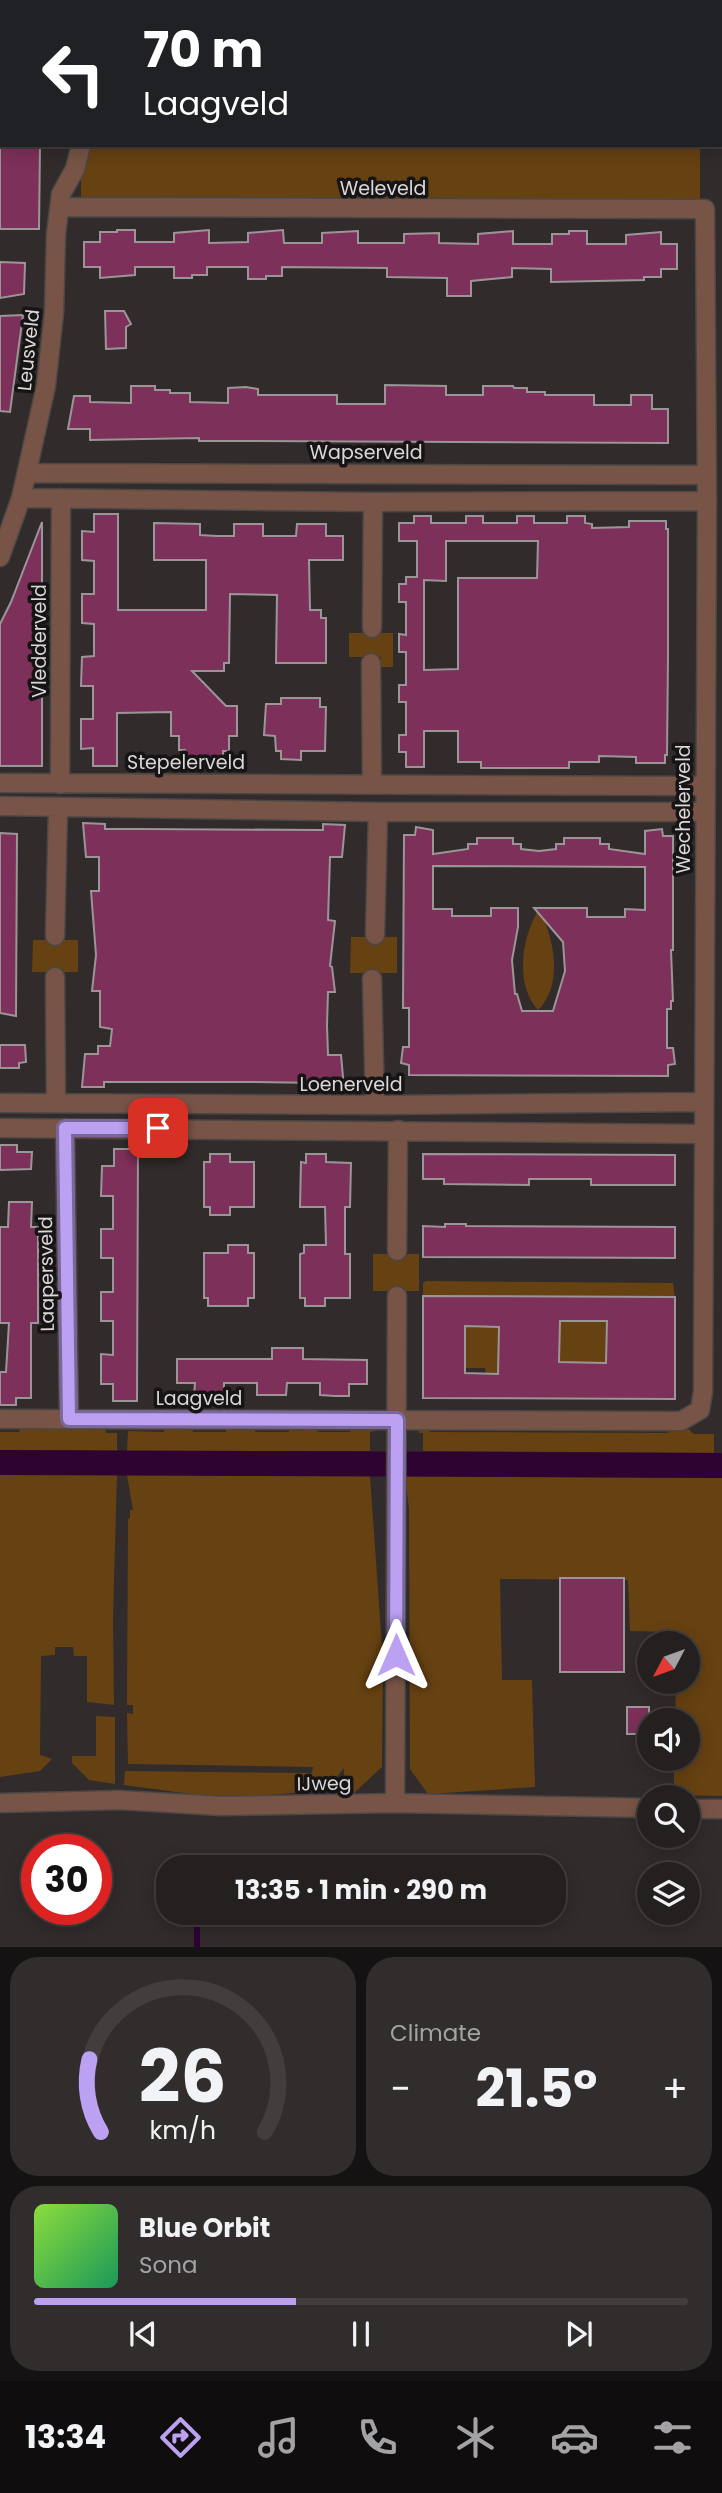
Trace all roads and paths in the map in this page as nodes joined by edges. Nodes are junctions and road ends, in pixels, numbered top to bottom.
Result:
1 (80, 147) edge
2 (61, 207) junction
3 (705, 209) joint
4 (27, 473) junction
5 (706, 475) junction
6 (20, 498) junction
7 (61, 498) junction
8 (707, 501) junction
9 (373, 502) junction
10 (0, 557) edge
11 (372, 628) dead end
12 (371, 663) dead end
13 (0, 783) edge
14 (60, 784) junction
15 (372, 785) junction
16 (704, 786) junction
17 (0, 806) edge
18 (58, 807) junction
19 (704, 811) junction
20 (377, 812) junction
21 (374, 934) dead end
22 (55, 936) dead end
23 (55, 977) dead end
24 (372, 979) dead end
25 (702, 1102) junction
26 (0, 1103) edge
27 (56, 1103) junction
28 (375, 1105) junction
29 (0, 1128) edge
30 (65, 1128) junction
31 (398, 1130) junction
32 (703, 1133) junction
33 (397, 1251) dead end
34 (397, 1296) dead end
35 (700, 1410) joint
36 (0, 1419) edge
37 (69, 1419) junction
38 (398, 1428) junction
39 (396, 1802) junction
40 (0, 1803) edge
41 (637, 1808) edge
42 (700, 1809) edge
43 (722, 1809) edge

1 - 2 street, Leusveld
2 - 3 street, Weleveld
2 - 4 street, Leusveld
3 - 5 street, Wechelerveld
4 - 5 street, Wapserveld
4 - 6 street, Leusveld
5 - 8 street, Wechelerveld
6 - 7 street
6 - 10 street, Leusveld
7 - 9 street
7 - 14 street, Vledderveld
8 - 9 street
8 - 16 street, Wechelerveld
9 - 11 street
12 - 15 street
13 - 14 street, Stepelerveld
14 - 15 street, Stepelerveld
15 - 16 street, Stepelerveld
16 - 19 street, Wechelerveld
17 - 18 street
18 - 20 street
18 - 22 street
19 - 20 street
19 - 25 street, Wechelerveld
20 - 21 street
23 - 27 street
24 - 28 street
25 - 28 street, Loenerveld
25 - 32 street, Wechelerveld
26 - 27 street, Loenerveld
27 - 28 street, Loenerveld
29 - 30 street
30 - 31 street
30 - 37 street, Laapersveld
31 - 32 street
31 - 33 street
32 - 35 street, Wechelerveld
34 - 38 street
35 - 38 street, Laagveld
36 - 37 street, Laagveld
37 - 38 street, Laagveld
38 - 39 street
39 - 40 street, IJweg
39 - 41 street, IJweg
42 - 43 street

